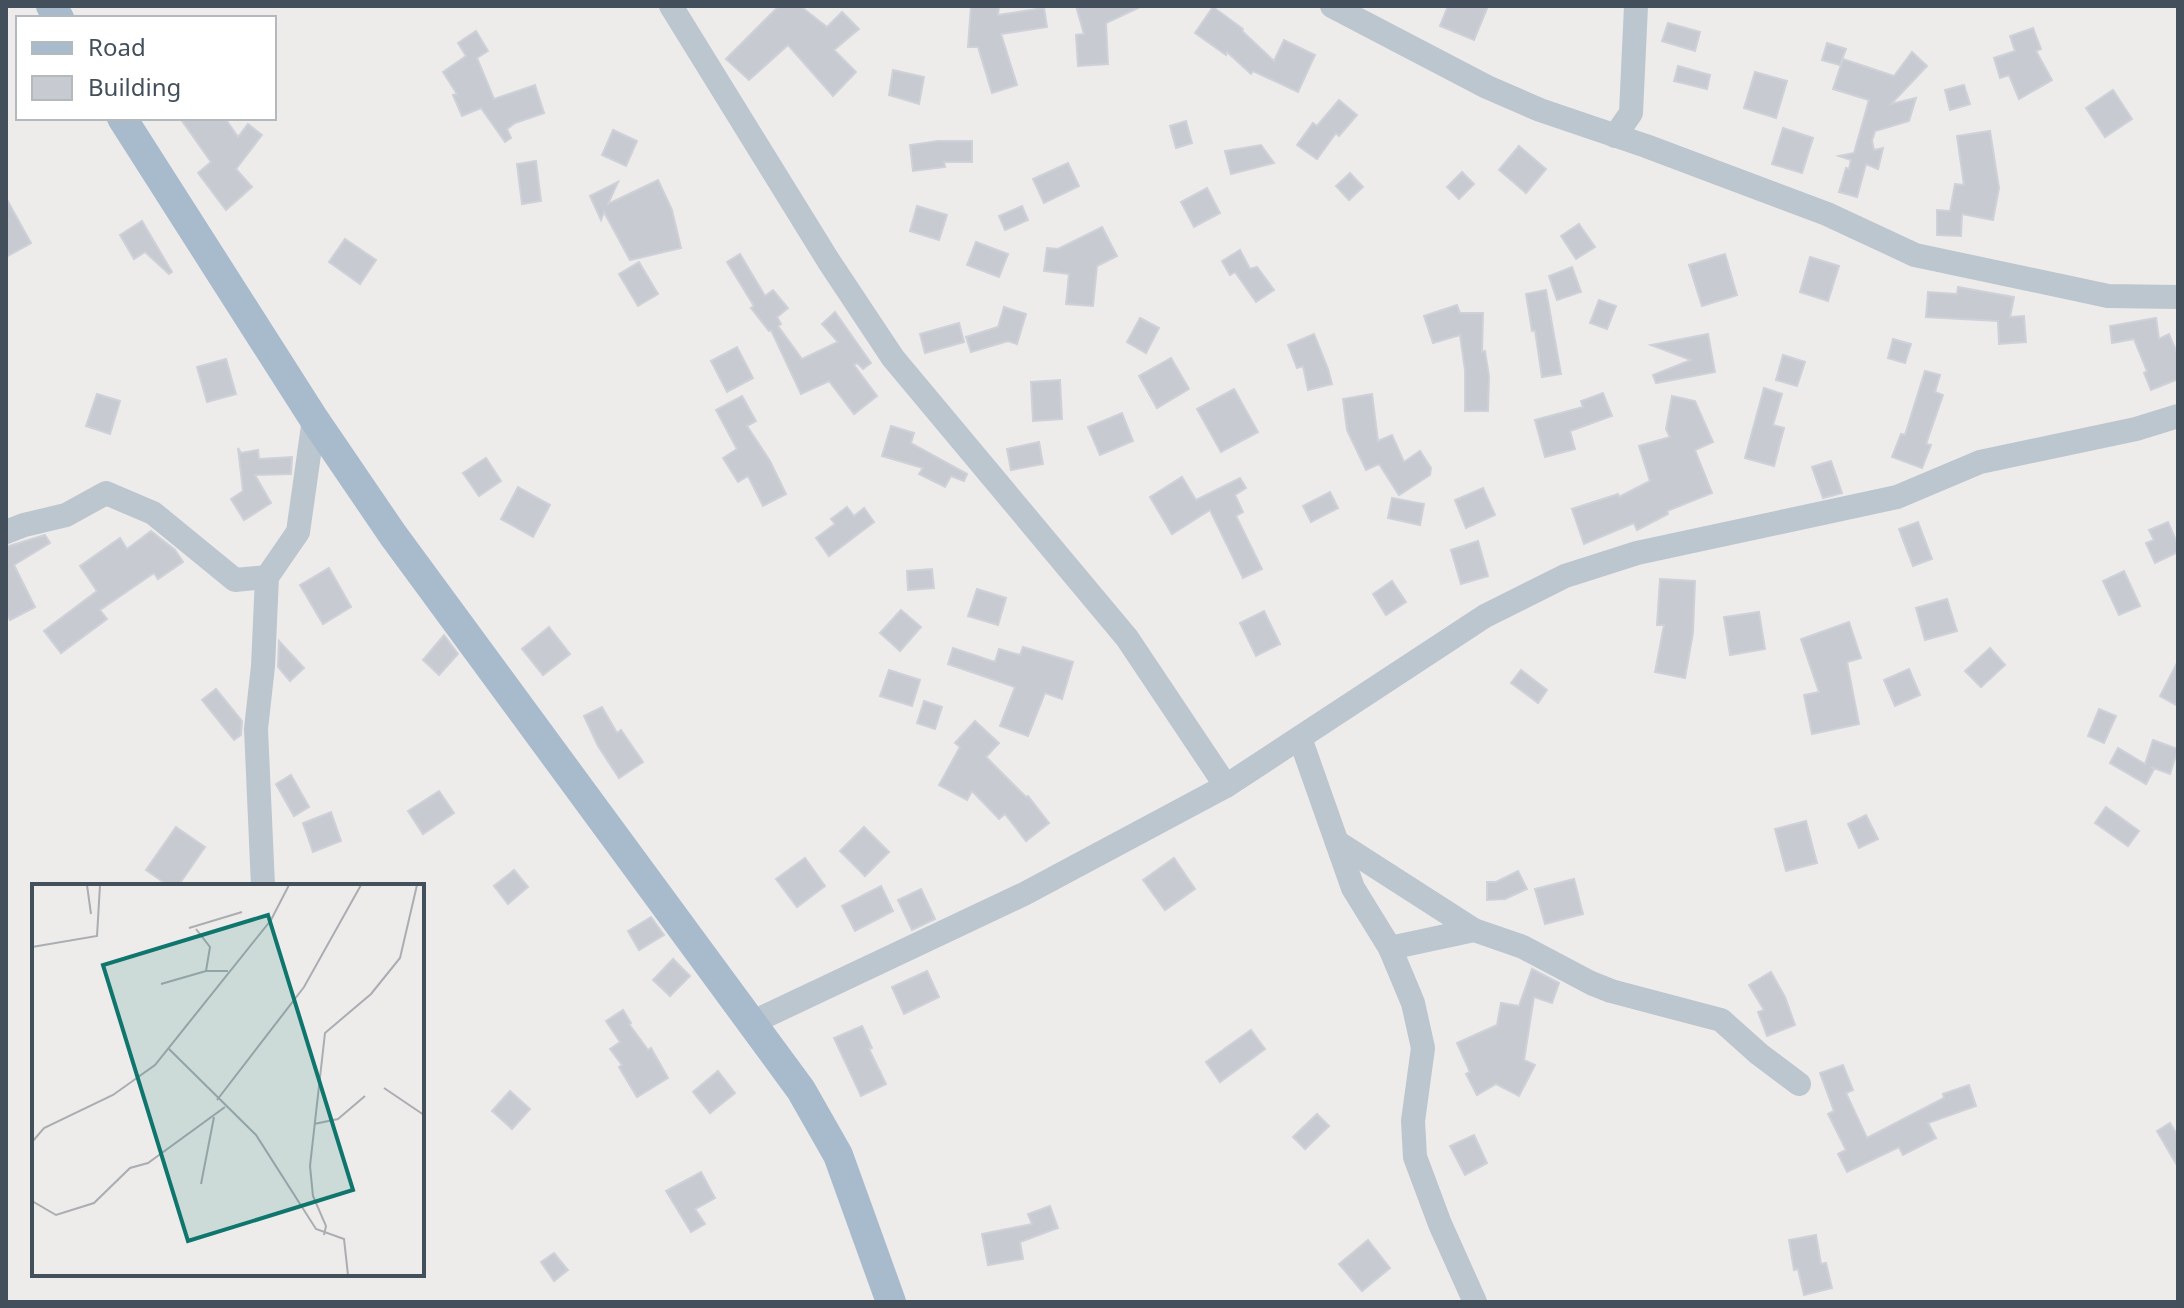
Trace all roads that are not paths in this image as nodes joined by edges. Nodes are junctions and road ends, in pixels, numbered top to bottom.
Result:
1 (671, 6) edge
2 (1332, 6) edge
3 (1636, 6) edge
4 (123, 120) edge
5 (1615, 136) junction
6 (2178, 297) edge
7 (2178, 416) edge
8 (314, 419) junction
9 (6, 532) edge
10 (267, 577) junction
11 (1300, 738) junction
12 (1226, 786) junction
13 (1337, 842) junction
14 (263, 884) edge
15 (1474, 930) junction
16 (1390, 948) junction
17 (753, 1022) junction
18 (1799, 1084) dead end
19 (891, 1302) edge
20 (1475, 1302) edge

1 - 12 street
2 - 5 street
3 - 5 street
4 - 8 main road
5 - 6 street
7 - 11 street
8 - 10 street
8 - 17 main road
9 - 10 street
10 - 14 street
11 - 12 street
11 - 13 street
12 - 17 street
13 - 15 street
13 - 16 street
15 - 16 street
15 - 18 street
16 - 20 street
17 - 19 main road

